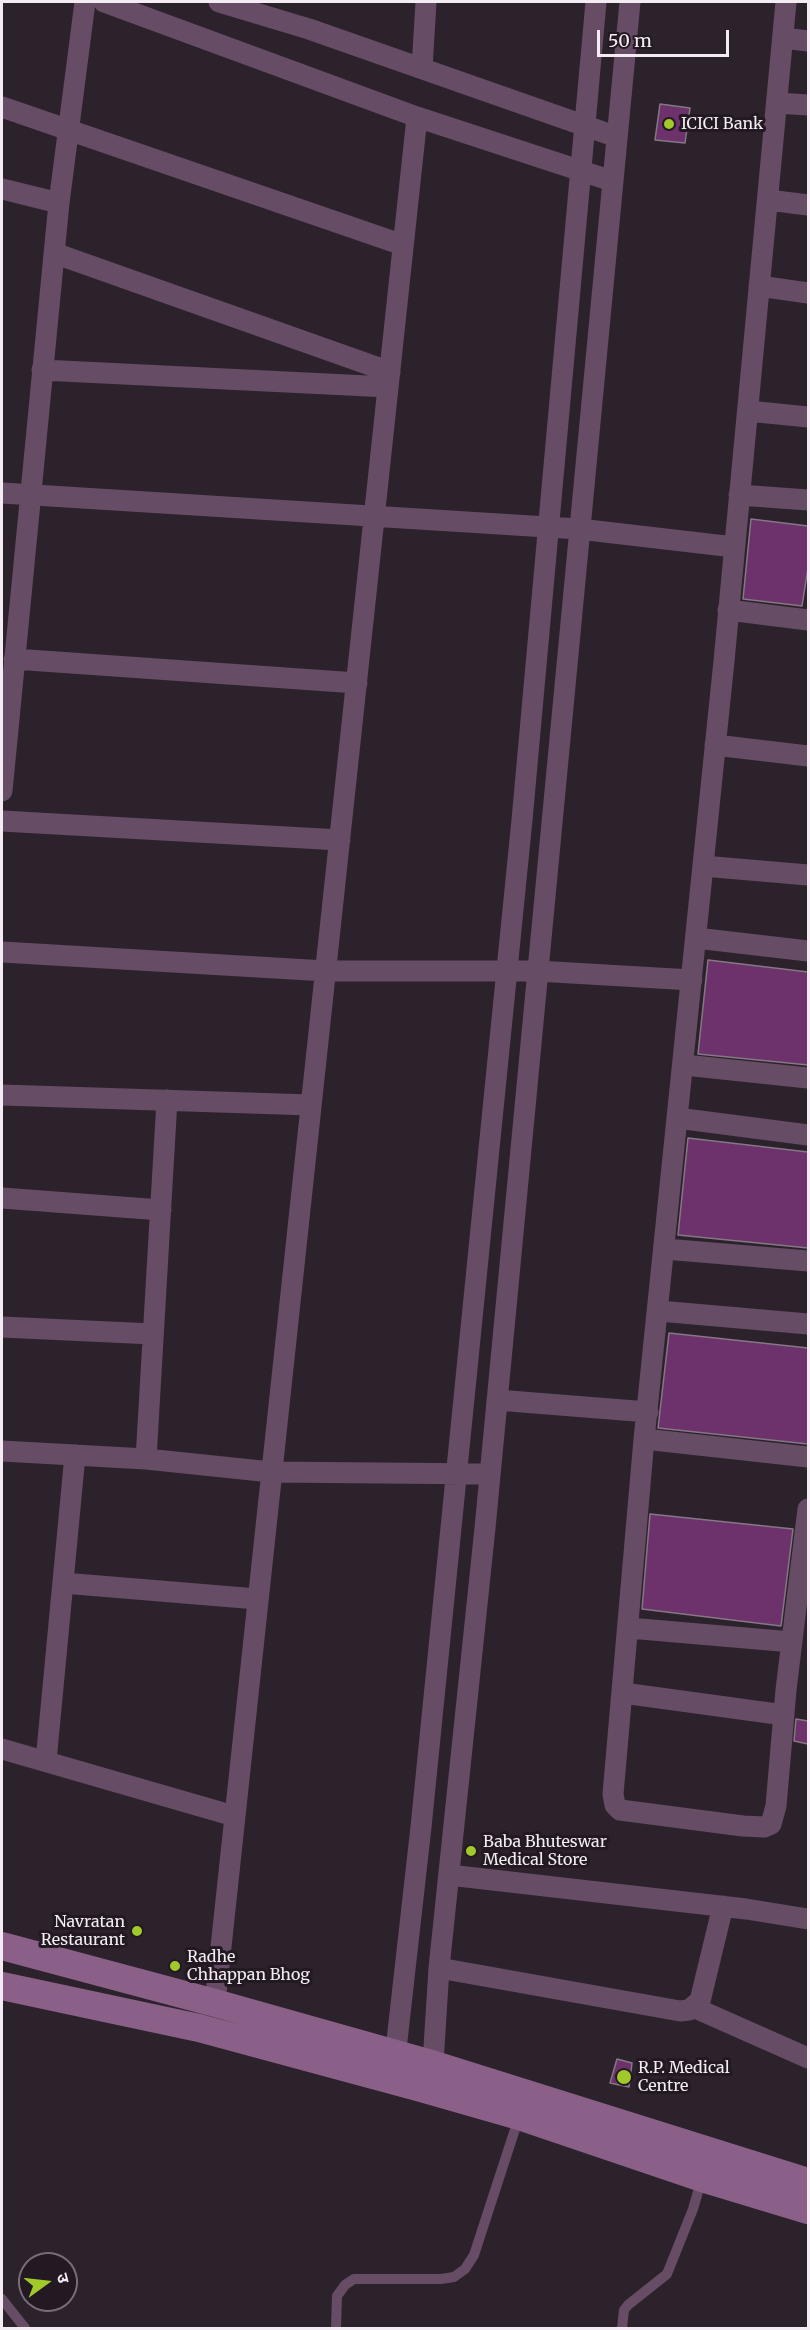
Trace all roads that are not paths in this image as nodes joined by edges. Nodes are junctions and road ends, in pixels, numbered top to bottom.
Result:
1 (85, 2) edge
2 (104, 2) edge
3 (219, 2) edge
4 (426, 2) edge
5 (596, 2) edge
6 (630, 2) edge
7 (786, 2) edge
8 (783, 38) junction
9 (808, 41) edge
10 (422, 68) junction
11 (777, 103) junction
12 (808, 105) edge
13 (2, 107) edge
14 (417, 117) junction
15 (585, 124) junction
16 (68, 128) junction
17 (616, 137) junction
18 (580, 172) junction
19 (612, 181) junction
20 (2, 189) edge
21 (768, 200) junction
22 (59, 203) junction
23 (808, 205) edge
24 (403, 245) junction
25 (54, 253) junction
26 (759, 286) junction
27 (808, 293) edge
28 (42, 370) junction
29 (389, 380) junction
30 (747, 411) junction
31 (808, 417) edge
32 (2, 493) edge
33 (30, 494) junction
34 (739, 495) junction
35 (808, 500) edge
36 (375, 517) junction
37 (548, 528) junction
38 (579, 529) junction
39 (734, 547) junction
40 (728, 610) junction
41 (808, 621) edge
42 (14, 659) junction
43 (357, 683) junction
44 (715, 745) junction
45 (808, 756) edge
46 (2, 791) edge
47 (2, 821) edge
48 (340, 840) junction
49 (704, 866) junction
50 (808, 874) edge
51 (696, 938) junction
52 (808, 951) edge
53 (2, 952) edge
54 (326, 971) junction
55 (537, 971) junction
56 (507, 972) junction
57 (692, 980) junction
58 (684, 1065) junction
59 (808, 1078) edge
60 (2, 1095) edge
61 (167, 1100) junction
62 (311, 1105) junction
63 (677, 1118) junction
64 (808, 1135) edge
65 (2, 1198) edge
66 (161, 1210) junction
67 (665, 1249) junction
68 (808, 1261) edge
69 (659, 1311) junction
70 (808, 1324) edge
71 (2, 1327) edge
72 (153, 1334) junction
73 (497, 1400) junction
74 (648, 1412) junction
75 (644, 1439) junction
76 (2, 1451) edge
77 (75, 1455) junction
78 (808, 1458) edge
79 (146, 1459) junction
80 (271, 1472) junction
81 (456, 1473) junction
82 (490, 1474) junction
83 (808, 1509) edge
84 (63, 1583) junction
85 (257, 1599) junction
86 (629, 1628) junction
87 (792, 1642) junction
88 (623, 1693) junction
89 (784, 1715) junction
90 (2, 1749) edge
91 (46, 1761) junction
92 (234, 1816) junction
93 (449, 1875) junction
94 (723, 1906) junction
95 (808, 1919) edge
96 (2, 1946) edge
97 (440, 1968) junction
98 (2, 1986) edge
99 (215, 2003) junction
100 (695, 2008) junction
101 (808, 2058) edge
102 (394, 2067) junction
103 (433, 2078) junction
104 (519, 2116) junction
105 (702, 2178) junction
106 (808, 2181) edge
107 (808, 2210) edge
108 (2, 2299) edge
109 (25, 2328) edge
110 (336, 2328) edge
111 (622, 2328) edge

1 - 16 street
2 - 14 street
3 - 10 street
4 - 10 street
5 - 15 street
6 - 17 street
7 - 8 street
8 - 9 street
8 - 11 street
10 - 15 street
11 - 12 street
11 - 21 street
13 - 16 street
14 - 18 street
14 - 24 street
15 - 17 street
15 - 18 street
16 - 22 street
16 - 24 street
17 - 19 street
18 - 19 street
18 - 37 street
19 - 38 street
20 - 22 street
21 - 23 street
21 - 26 street
22 - 25 street
24 - 29 street
25 - 28 street
25 - 29 street
26 - 27 street
26 - 30 street
28 - 29 street
28 - 33 street
29 - 36 street
30 - 31 street
30 - 34 street
32 - 33 street
33 - 36 street
33 - 42 street
34 - 35 street
34 - 39 street
36 - 37 street
36 - 43 street
37 - 38 street
37 - 56 street
38 - 39 street
38 - 55 street
39 - 40 street
40 - 41 street
40 - 44 street
42 - 43 street
42 - 46 street
43 - 48 street
44 - 45 street
44 - 49 street
47 - 48 street
48 - 54 street
49 - 50 street
49 - 51 street
51 - 52 street
51 - 57 street
53 - 54 street
54 - 56 street
54 - 62 street
55 - 56 street
55 - 57 street
55 - 73 street
56 - 81 street
57 - 58 street
58 - 59 street
58 - 63 street
60 - 61 street
61 - 62 street
61 - 66 street
62 - 80 street
63 - 64 street
63 - 67 street
65 - 66 street
66 - 72 street
67 - 68 street
67 - 69 street
69 - 70 street
69 - 74 street
71 - 72 street
72 - 79 street
73 - 74 street
73 - 82 street
74 - 75 street
75 - 78 street
75 - 86 street
76 - 77 street
77 - 79 street
77 - 84 street
79 - 80 street
80 - 81 street
80 - 85 street
81 - 82 street
81 - 102 street
82 - 93 street
83 - 87 street
84 - 85 street
84 - 91 street
85 - 92 street
86 - 87 street
86 - 88 street
87 - 89 street
88 - 89 street
88 - 89 street
90 - 91 street
91 - 92 street
92 - 99 street
93 - 94 street
93 - 97 street
94 - 95 street
94 - 100 street
96 - 99 main road
97 - 100 street
97 - 103 street
98 - 102 main road
99 - 102 main road
100 - 101 street
102 - 103 main road
103 - 104 main road
103 - 106 main road
104 - 105 main road
104 - 110 lane
105 - 107 main road
105 - 111 lane
108 - 109 lane

